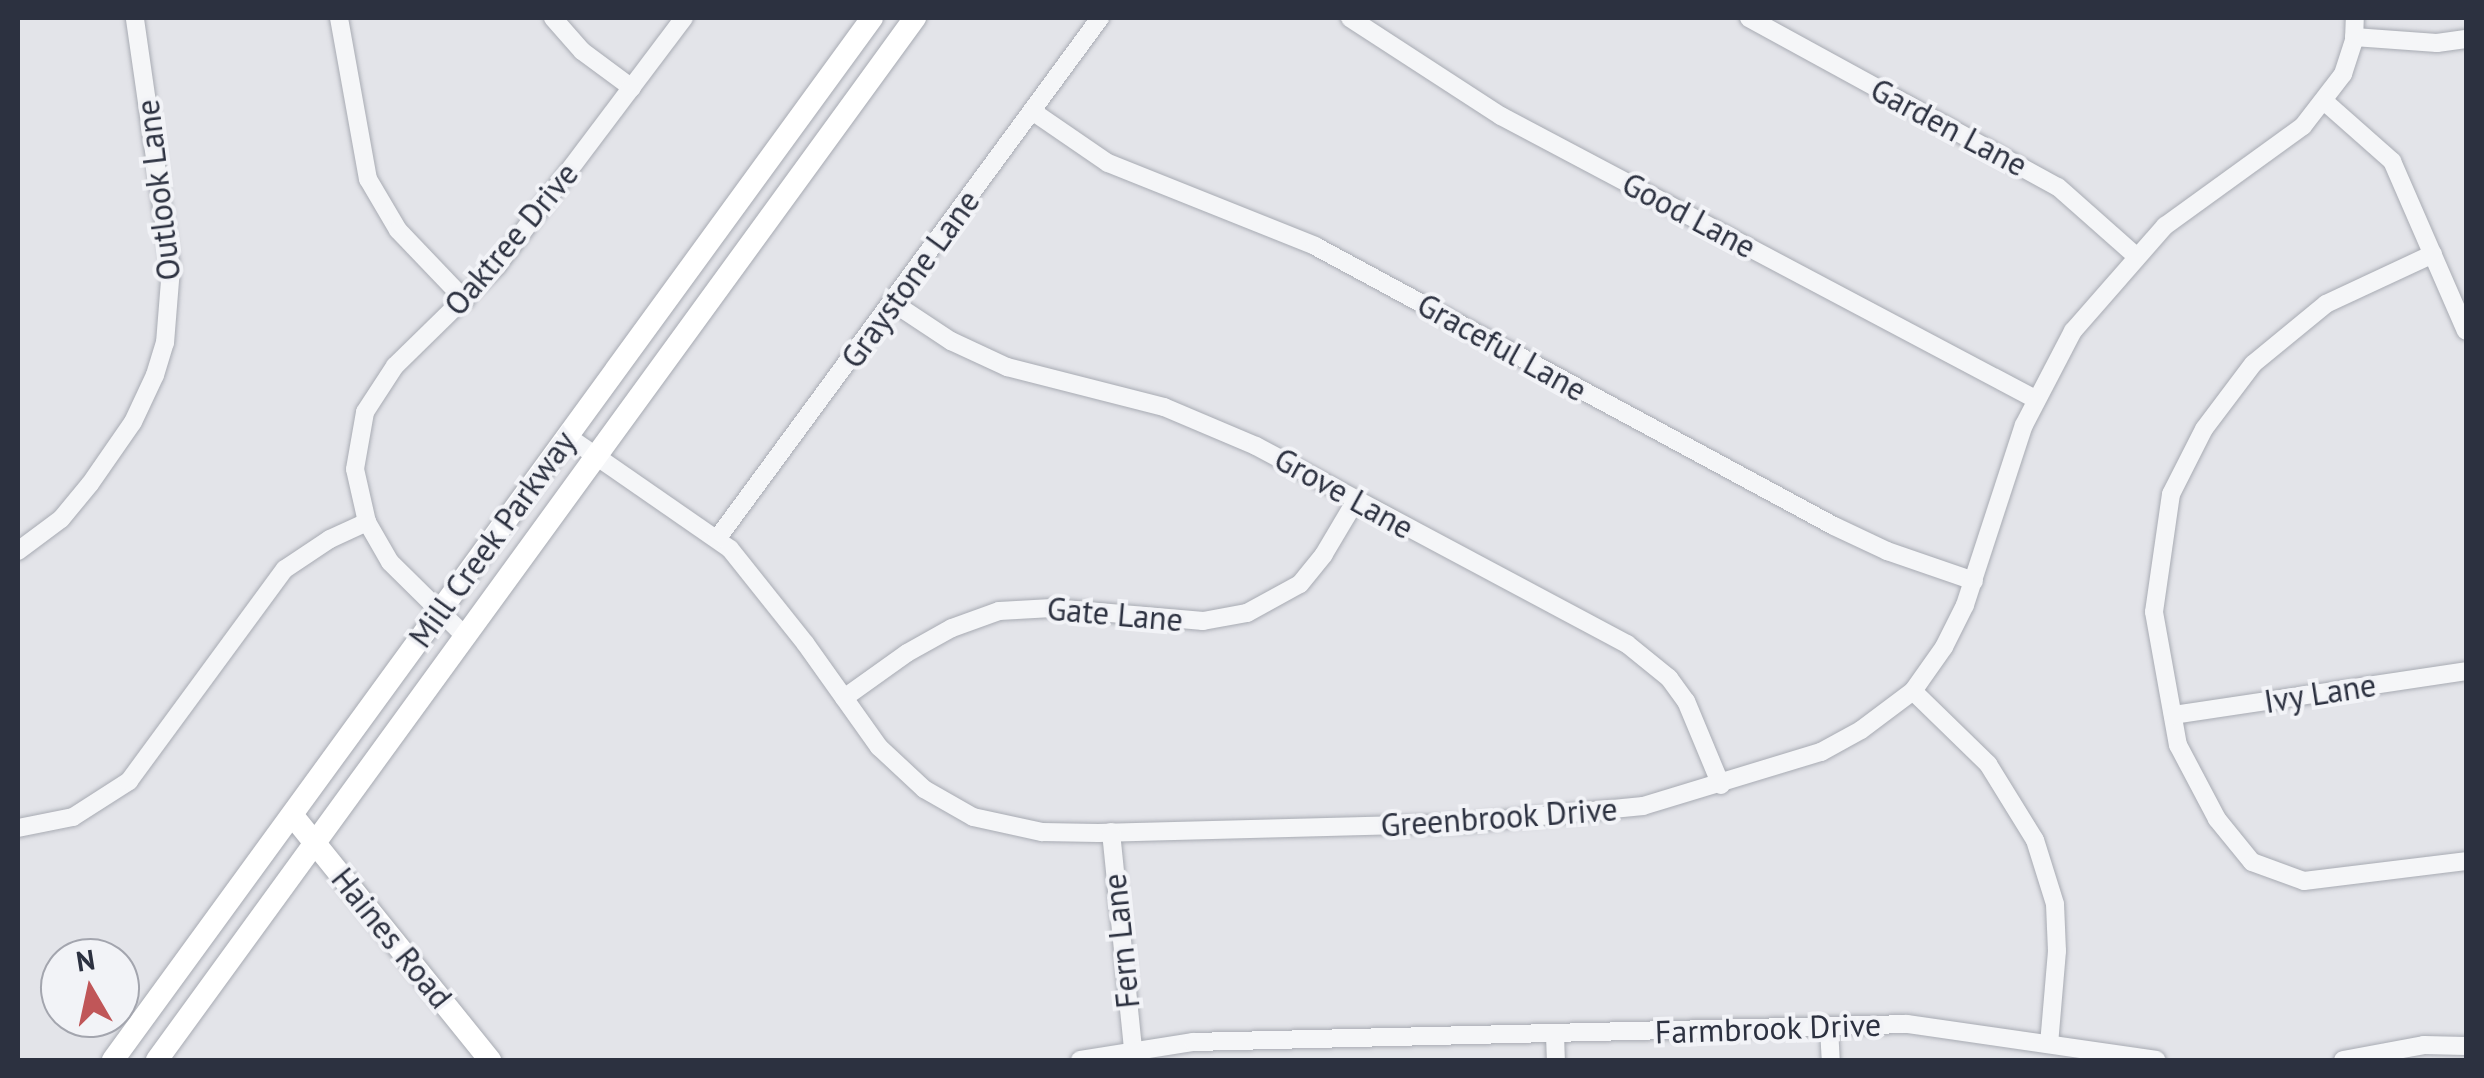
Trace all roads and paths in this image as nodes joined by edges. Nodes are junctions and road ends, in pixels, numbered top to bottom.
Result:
1 (136, 18) edge
2 (339, 18) edge
3 (553, 18) edge
4 (684, 18) edge
5 (872, 18) edge
6 (915, 18) edge
7 (1100, 18) edge
8 (1350, 18) edge
9 (1748, 18) edge
10 (2356, 18) edge
11 (2354, 37) junction
12 (2466, 40) edge
13 (632, 88) junction
14 (2324, 101) junction
15 (1032, 111) junction
16 (2433, 254) junction
17 (2136, 256) junction
18 (465, 300) junction
19 (892, 302) junction
20 (2466, 331) edge
21 (2035, 400) junction
22 (567, 436) junction
23 (596, 456) junction
24 (1356, 500) junction
25 (367, 522) junction
26 (717, 539) junction
27 (18, 551) edge
28 (1974, 580) junction
29 (439, 612) junction
30 (465, 636) junction
31 (2466, 671) edge
32 (1913, 691) junction
33 (844, 698) junction
34 (2173, 715) junction
35 (1721, 785) junction
36 (293, 816) junction
37 (18, 828) edge
38 (1112, 832) junction
39 (316, 845) junction
40 (2466, 861) edge
41 (1829, 1027) junction
42 (1555, 1035) junction
43 (2048, 1044) junction
44 (2466, 1046) edge
45 (1132, 1049) junction
46 (1292, 1051) edge
47 (120, 1058) edge
48 (157, 1060) edge
49 (490, 1060) edge
50 (1080, 1060) edge
51 (1556, 1060) edge
52 (1831, 1060) edge
53 (2156, 1060) edge
54 (2343, 1060) edge

1 - 27 street, Outlook Lane
2 - 18 street
3 - 13 street
4 - 13 street, Oaktree Drive
5 - 22 main road, Mill Creek Parkway
6 - 23 main road, Mill Creek Parkway
7 - 15 street, Graystone Lane
8 - 21 street, Good Lane
9 - 17 street, Garden Lane
10 - 11 street, Greenbrook Drive
11 - 12 street
11 - 14 street, Greenbrook Drive
13 - 18 street, Oaktree Drive
14 - 16 street
14 - 17 street, Greenbrook Drive
15 - 19 street, Graystone Lane
15 - 28 street, Graceful Lane
16 - 20 street
16 - 34 street
17 - 21 street, Greenbrook Drive
18 - 25 street, Oaktree Drive
19 - 24 street, Grove Lane
19 - 26 street, Graystone Lane
21 - 28 street, Greenbrook Drive
22 - 23 street, Greenbrook Drive
22 - 29 main road, Mill Creek Parkway
23 - 26 street, Greenbrook Drive
23 - 30 main road, Mill Creek Parkway
24 - 33 street, Gate Lane
24 - 35 street, Grove Lane
25 - 29 street, Oaktree Drive
25 - 37 street
26 - 33 street, Greenbrook Drive
28 - 32 street, Greenbrook Drive
29 - 30 street, Oaktree Drive
29 - 36 main road, Mill Creek Parkway
30 - 39 main road, Mill Creek Parkway
31 - 34 street, Ivy Lane
32 - 35 street, Greenbrook Drive
32 - 43 street
33 - 38 street, Greenbrook Drive
34 - 40 street
35 - 38 street, Greenbrook Drive
36 - 39 main road, Haines Road
36 - 47 main road, Mill Creek Parkway
38 - 45 street, Fern Lane
39 - 48 main road, Mill Creek Parkway
39 - 49 main road, Haines Road
41 - 42 street, Farmbrook Drive
41 - 43 street, Farmbrook Drive
41 - 52 street
42 - 46 street, Farmbrook Drive
42 - 51 street
43 - 53 street, Farmbrook Drive
44 - 54 street
45 - 46 street, Farmbrook Drive
45 - 50 street, Farmbrook Drive

